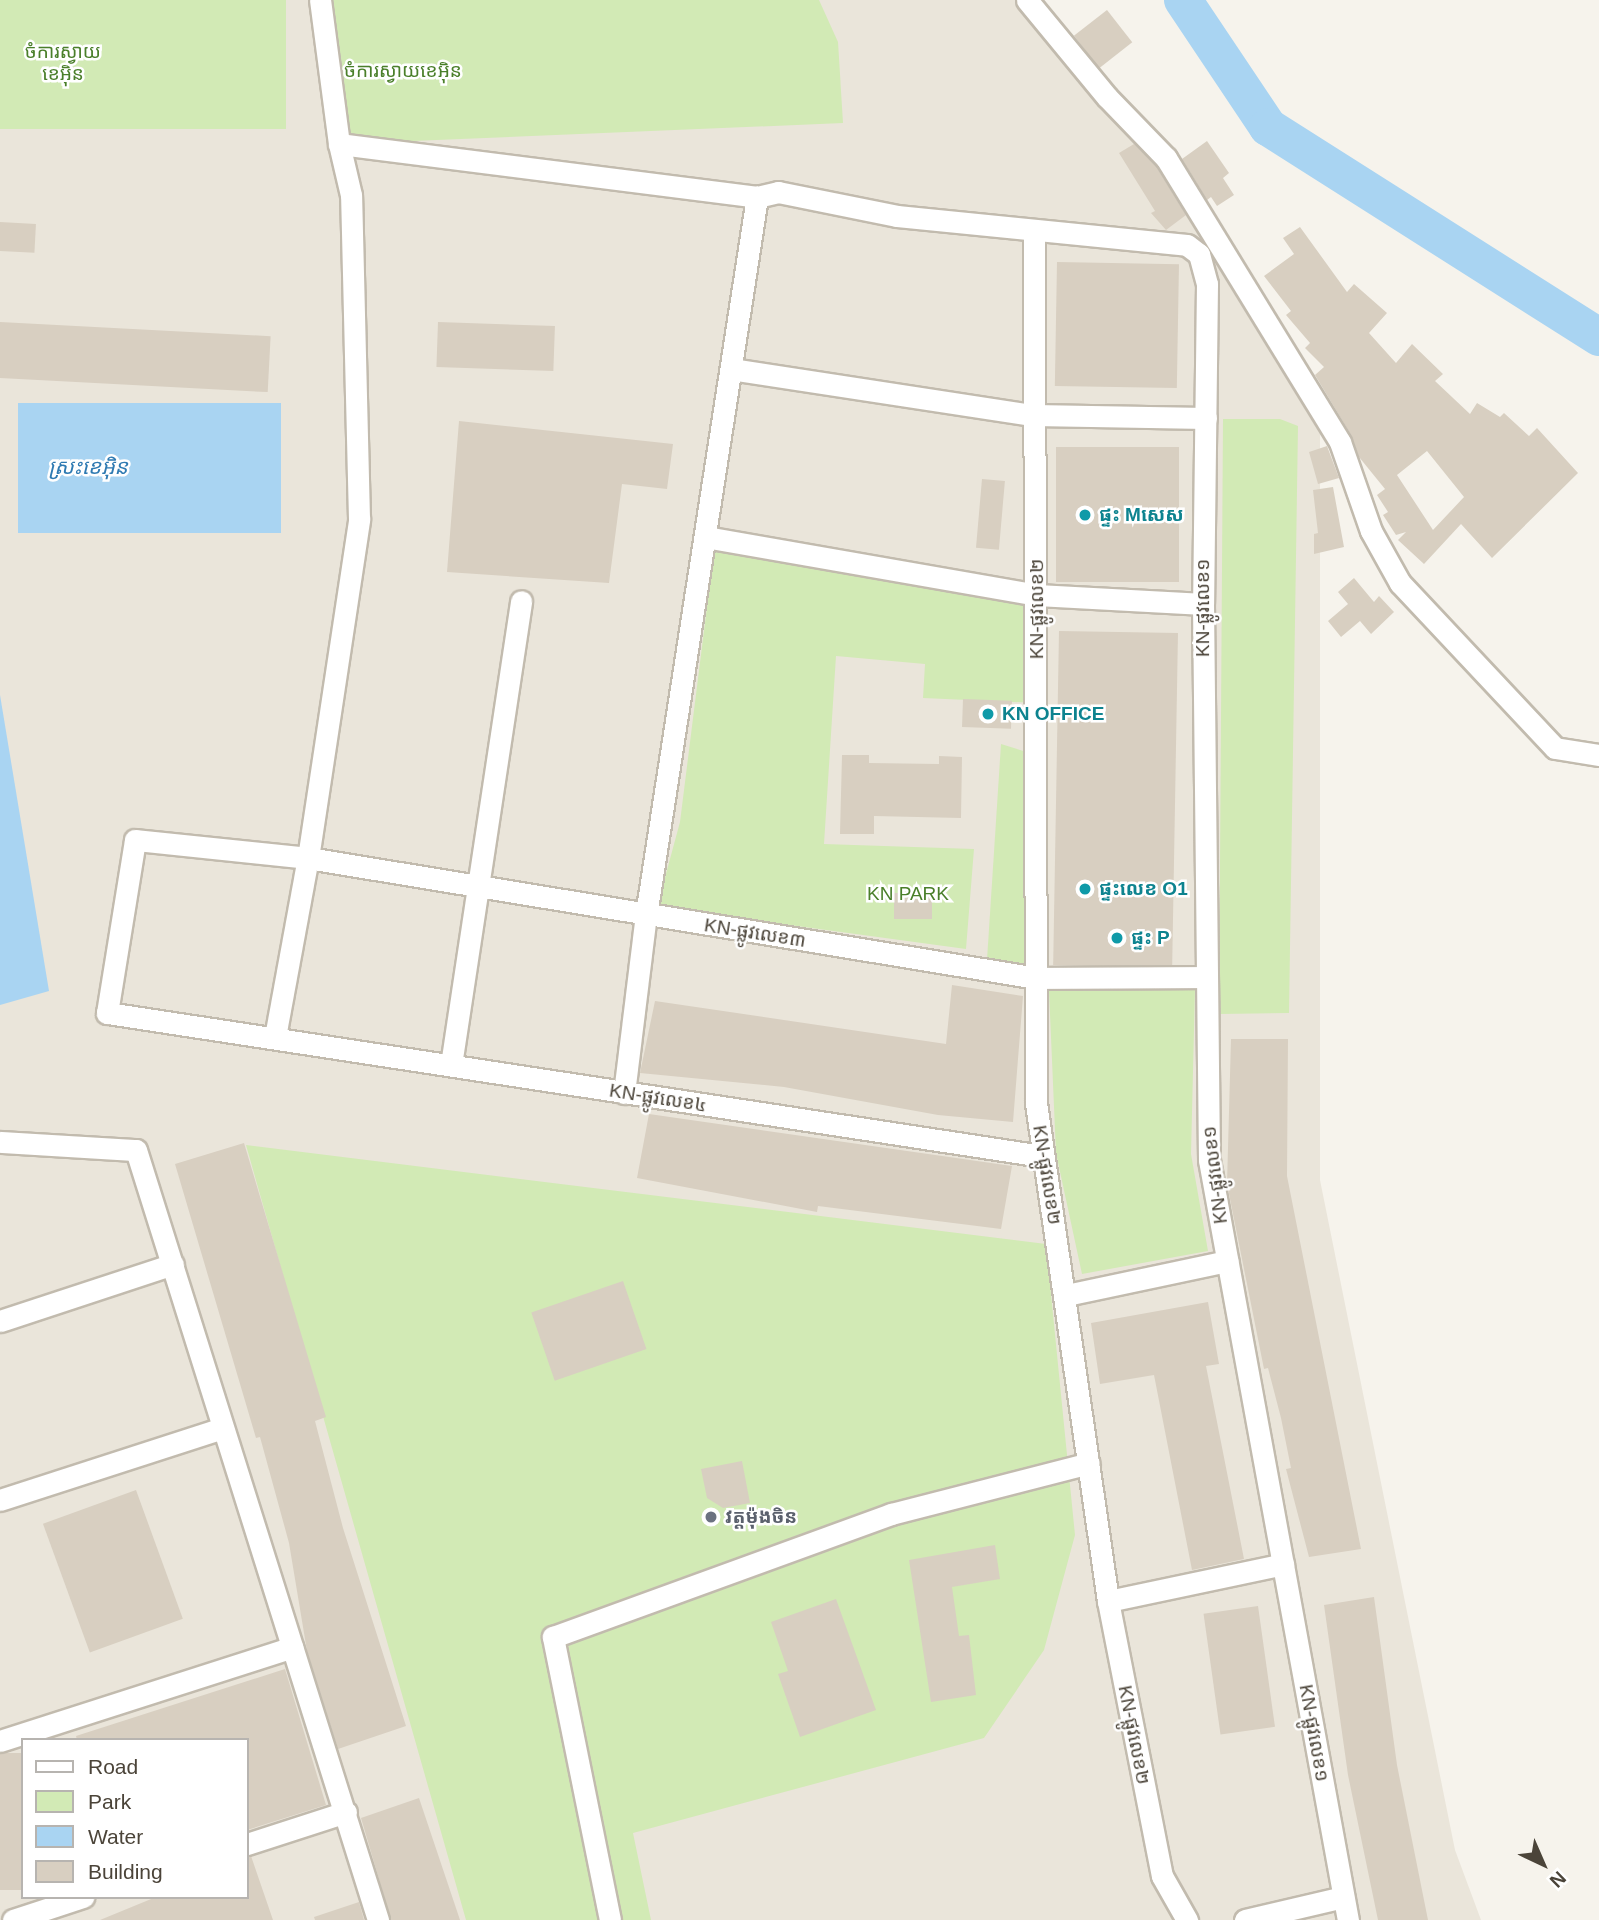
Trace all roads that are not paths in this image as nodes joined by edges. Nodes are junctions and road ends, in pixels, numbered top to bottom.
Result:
1 (320, 0) edge
2 (1027, 0) edge
3 (339, 144) junction
4 (757, 197) junction
5 (1034, 230) junction
6 (731, 369) junction
7 (1033, 415) junction
8 (1206, 418) junction
9 (705, 537) junction
10 (1038, 595) junction
11 (521, 601) dead end
12 (1203, 604) junction
13 (1599, 755) edge
14 (308, 858) junction
15 (478, 887) junction
16 (646, 915) junction
17 (1205, 977) junction
18 (1037, 978) junction
19 (275, 1037) junction
20 (451, 1065) junction
21 (624, 1093) junction
22 (0, 1142) edge
23 (1042, 1156) junction
24 (1227, 1261) junction
25 (173, 1264) junction
26 (1066, 1295) junction
27 (0, 1321) edge
28 (223, 1428) junction
29 (1089, 1463) junction
30 (0, 1500) edge
31 (1283, 1564) junction
32 (1108, 1601) junction
33 (292, 1647) junction
34 (0, 1741) edge
35 (346, 1812) junction
36 (248, 1844) edge
37 (1343, 1897) junction
38 (77, 1899) edge
39 (13, 1920) edge
40 (378, 1920) edge
41 (610, 1920) edge
42 (1187, 1920) edge
43 (1245, 1920) edge
44 (1348, 1920) edge

1 - 3 street
2 - 13 street
3 - 4 street, KN-ផ្លូវលេខ១
3 - 14 street
4 - 5 street, KN-ផ្លូវលេខ១
4 - 6 street
5 - 7 street, KN-ផ្លូវលេខ២
5 - 8 street, KN-ផ្លូវលេខ១
6 - 7 street
6 - 9 street
7 - 8 street
7 - 10 street, KN-ផ្លូវលេខ២
8 - 12 street, KN-ផ្លូវលេខ១
9 - 10 street
9 - 16 street
10 - 12 street
10 - 18 street, KN-ផ្លូវលេខ២
11 - 15 street
12 - 17 street, KN-ផ្លូវលេខ១
14 - 15 street, KN-ផ្លូវលេខ៣
14 - 19 street
14 - 19 street, KN-ផ្លូវលេខ៣
15 - 16 street, KN-ផ្លូវលេខ៣
15 - 20 street
16 - 18 street, KN-ផ្លូវលេខ៣
16 - 21 street
17 - 18 street, KN-ផ្លូវលេខ៣
17 - 24 street, KN-ផ្លូវលេខ១
18 - 23 street, KN-ផ្លូវលេខ២
19 - 20 street, KN-ផ្លូវលេខ៤
20 - 21 street, KN-ផ្លូវលេខ៤
21 - 23 street, KN-ផ្លូវលេខ៤
22 - 25 street
23 - 26 street, KN-ផ្លូវលេខ២
24 - 26 street
24 - 31 street, KN-ផ្លូវលេខ១
25 - 27 street
25 - 28 street
26 - 29 street, KN-ផ្លូវលេខ២
28 - 30 street
28 - 33 street
29 - 32 street, KN-ផ្លូវលេខ២
29 - 41 street
31 - 32 street
31 - 37 street, KN-ផ្លូវលេខ១
32 - 42 street, KN-ផ្លូវលេខ២
33 - 34 street
33 - 35 street
35 - 36 street
35 - 40 street
37 - 43 street
37 - 44 street, KN-ផ្លូវលេខ១
38 - 39 street

